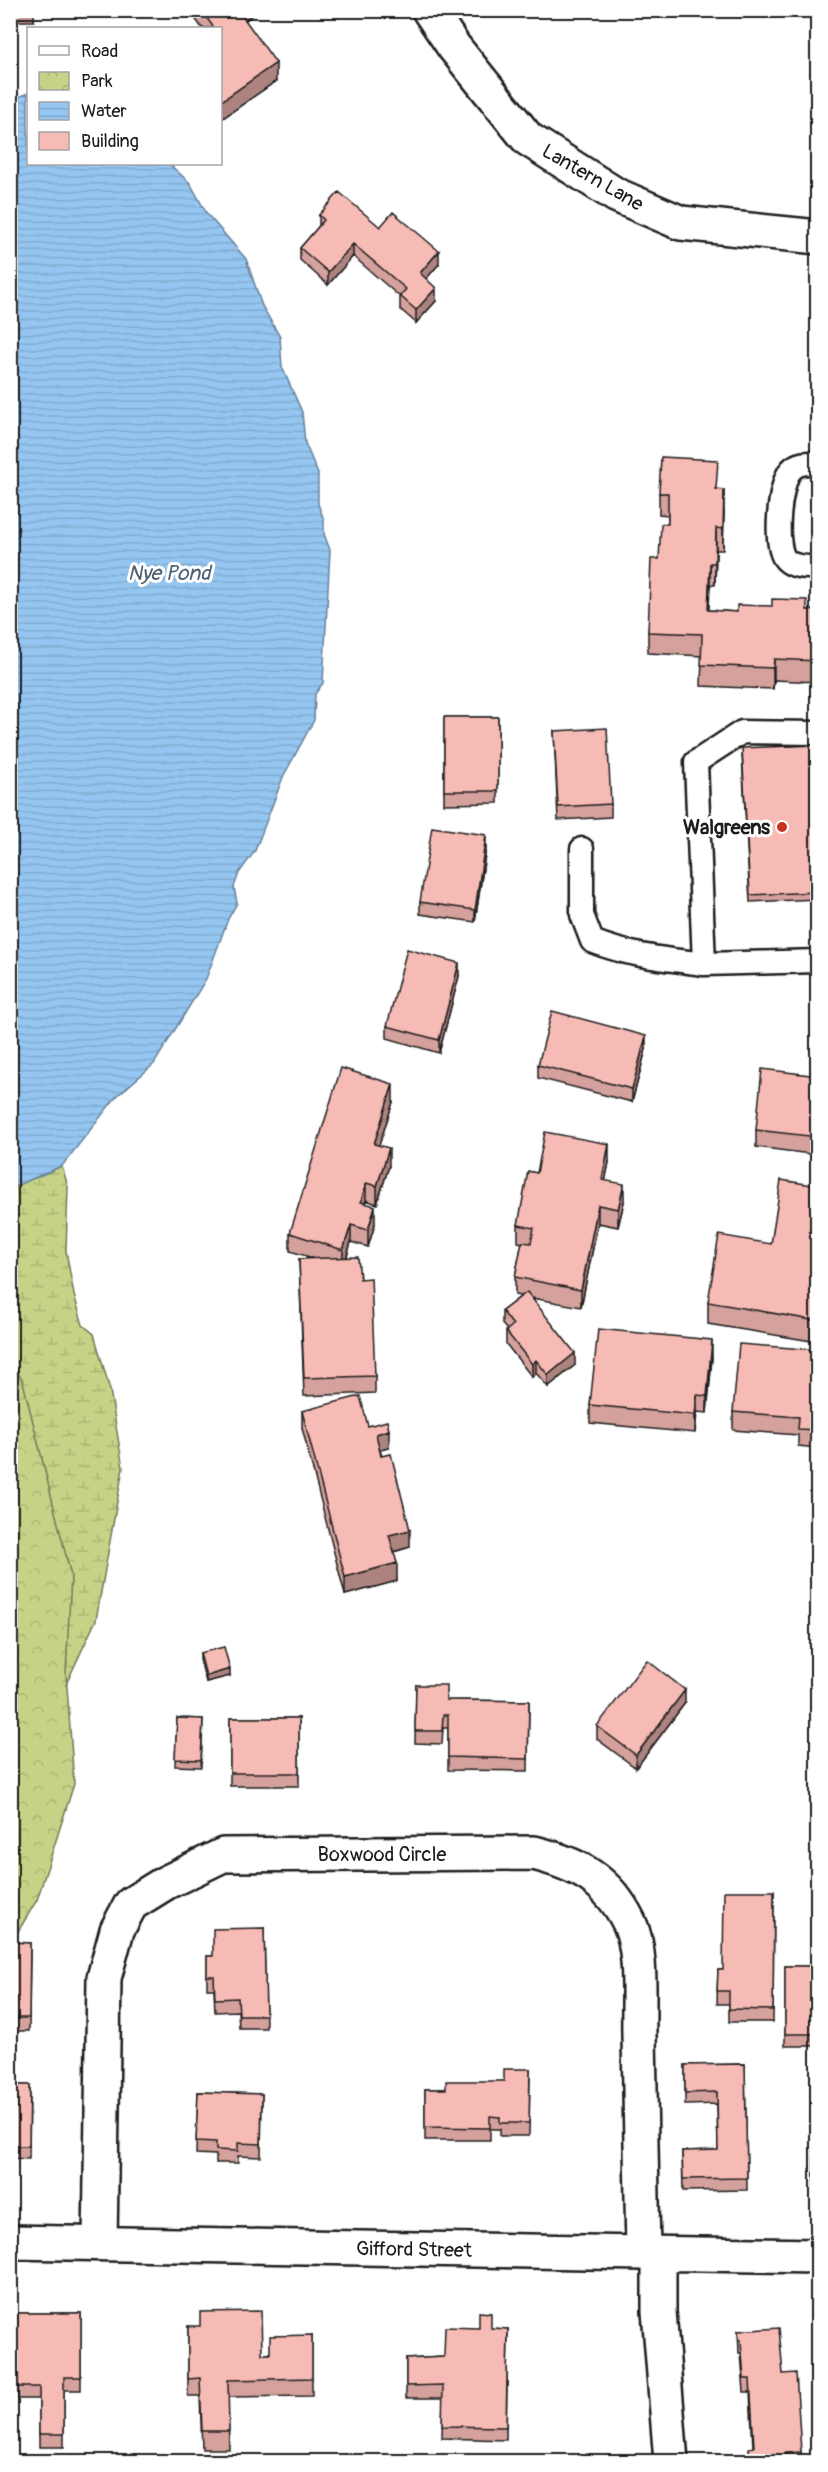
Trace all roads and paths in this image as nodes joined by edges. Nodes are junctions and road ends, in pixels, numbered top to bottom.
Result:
1 (429, 10) edge
2 (818, 237) edge
3 (818, 463) edge
4 (818, 567) edge
5 (818, 733) edge
6 (582, 849) dead end
7 (818, 961) edge
8 (704, 964) junction
9 (10, 2241) edge
10 (100, 2243) junction
11 (651, 2254) junction
12 (818, 2256) edge
13 (671, 2462) edge

1 - 2 street, Lantern Lane
3 - 4 lane
5 - 8 lane
6 - 8 lane
7 - 8 lane
9 - 10 street, Gifford Street
10 - 11 street, Gifford Street
10 - 11 street, Boxwood Circle
11 - 12 street, Gifford Street
11 - 13 street, Boxwood Circle

